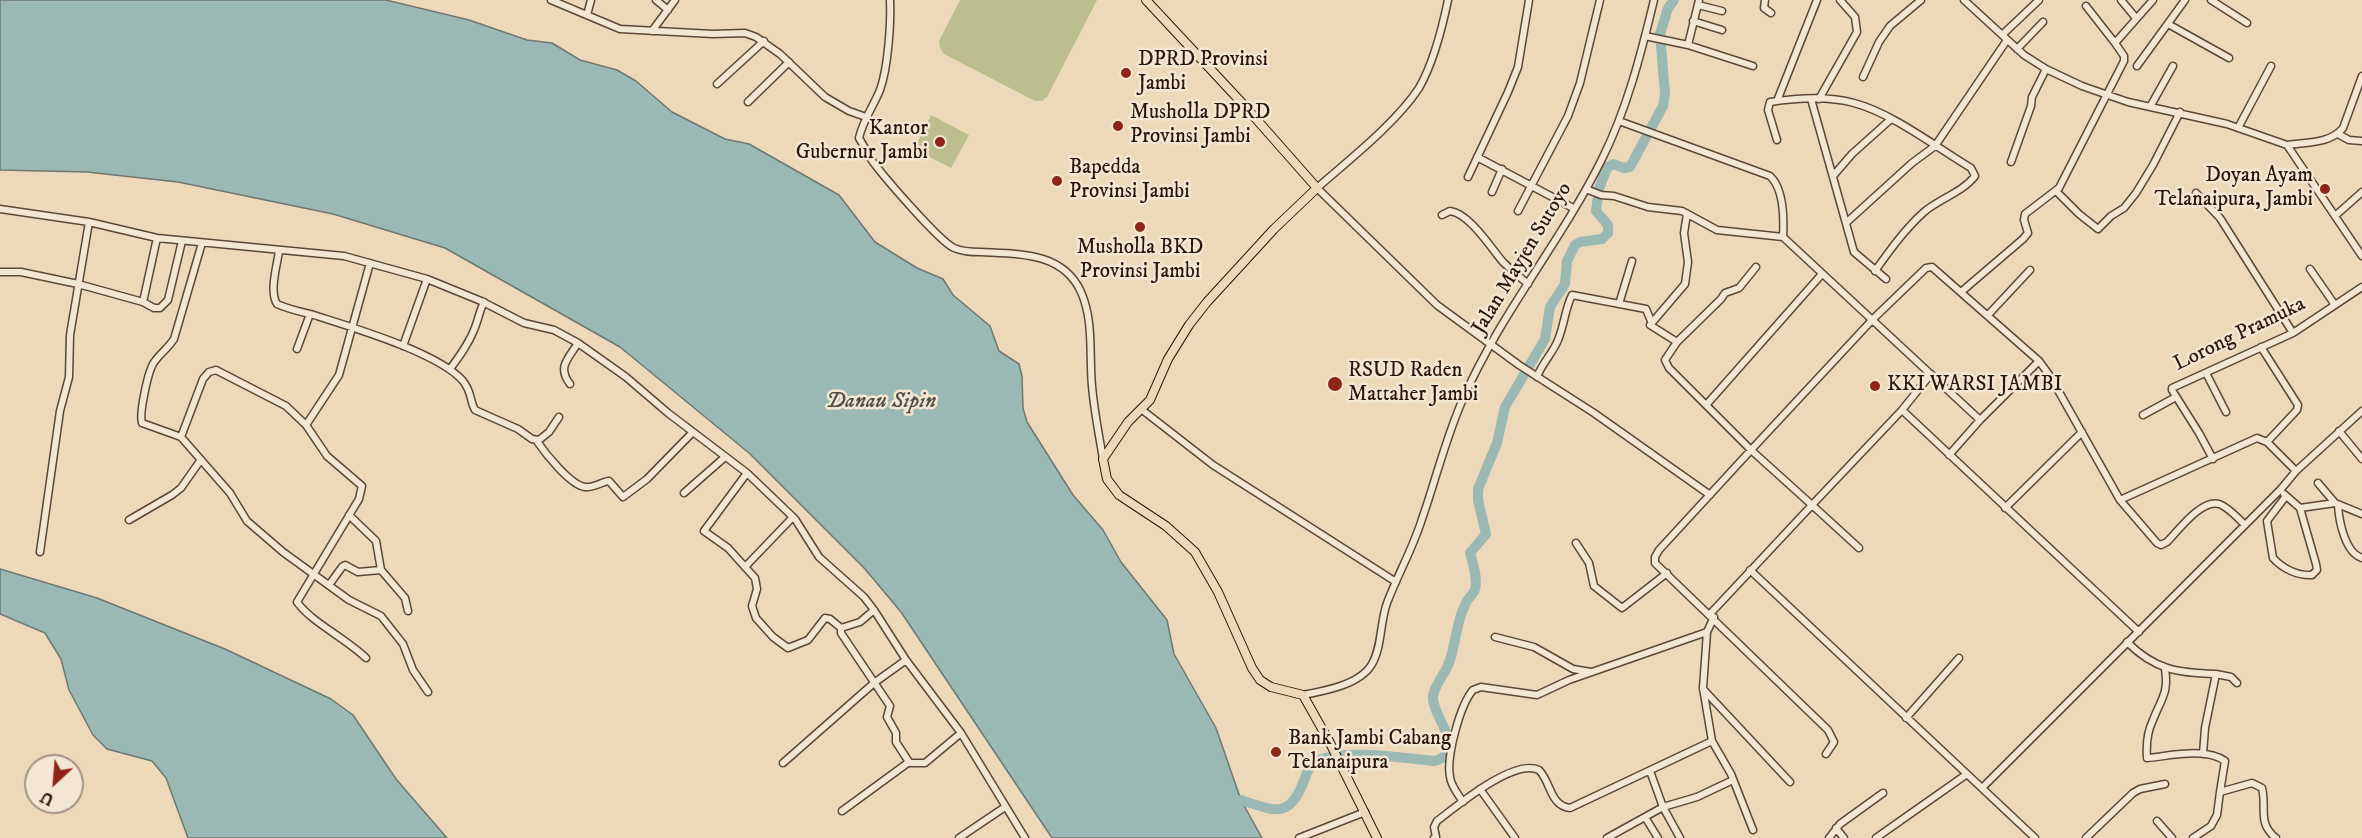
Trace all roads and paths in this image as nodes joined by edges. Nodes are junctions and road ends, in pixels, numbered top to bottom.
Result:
1 (551, 0) edge
2 (591, 0) edge
3 (656, 0) edge
4 (675, 0) edge
5 (890, 0) edge
6 (1146, 0) edge
7 (1448, 0) edge
8 (1529, 0) edge
9 (1600, 0) edge
10 (1653, 0) edge
11 (1765, 0) edge
12 (1817, 0) edge
13 (1840, 0) edge
14 (1921, 0) edge
15 (1964, 0) edge
16 (2038, 0) edge
17 (2121, 0) edge
18 (2152, 0) edge
19 (2185, 0) edge
20 (2211, 0) edge
21 (1699, 2) edge
22 (2086, 6) dead end
23 (668, 10) junction
24 (1722, 12) dead end
25 (1771, 12) dead end
26 (586, 15) junction
27 (2136, 18) junction
28 (1693, 21) junction
29 (2043, 22) dead end
30 (2247, 23) dead end
31 (2168, 24) junction
32 (1722, 30) dead end
33 (652, 31) junction
34 (1645, 36) junction
35 (2005, 37) junction
36 (764, 40) junction
37 (2115, 43) junction
38 (1688, 45) junction
39 (2017, 48) junction
40 (2229, 58) dead end
41 (789, 62) junction
42 (1753, 66) dead end
43 (2138, 66) dead end
44 (2173, 66) dead end
45 (2271, 66) dead end
46 (2046, 69) junction
47 (2362, 76) edge
48 (1863, 77) dead end
49 (717, 84) dead end
50 (2106, 95) junction
51 (2362, 98) edge
52 (1811, 99) junction
53 (1819, 99) junction
54 (2354, 99) junction
55 (1777, 101) junction
56 (748, 102) dead end
57 (2150, 107) junction
58 (2180, 112) junction
59 (866, 117) junction
60 (1891, 119) junction
61 (1619, 121) junction
62 (2238, 128) junction
63 (2338, 134) junction
64 (1777, 140) dead end
65 (2362, 141) edge
66 (2287, 145) junction
67 (1935, 146) junction
68 (1478, 157) junction
69 (2011, 162) dead end
70 (1502, 169) junction
71 (1833, 176) junction
72 (1468, 177) dead end
73 (1533, 185) junction
74 (1317, 189) junction
75 (1586, 189) junction
76 (2056, 191) junction
77 (1492, 192) dead end
78 (2362, 192) edge
79 (2196, 193) dead end
80 (1573, 208) junction
81 (0, 209) edge
82 (1518, 211) dead end
83 (1687, 214) junction
84 (1442, 215) dead end
85 (2335, 216) junction
86 (89, 222) junction
87 (1847, 222) junction
88 (1783, 237) junction
89 (157, 238) junction
90 (182, 241) junction
91 (202, 243) junction
92 (279, 251) junction
93 (2362, 256) edge
94 (1632, 261) dead end
95 (370, 263) junction
96 (1756, 267) dead end
97 (2310, 269) dead end
98 (2030, 270) dead end
99 (1875, 271) junction
100 (0, 272) edge
101 (1822, 274) junction
102 (427, 279) junction
103 (1886, 279) dead end
104 (78, 284) junction
105 (1528, 284) junction
106 (2362, 287) edge
107 (1961, 292) junction
108 (143, 302) junction
109 (484, 302) junction
110 (1620, 304) junction
111 (2335, 305) junction
112 (310, 314) junction
113 (1988, 315) junction
114 (1873, 319) junction
115 (1651, 321) junction
116 (354, 329) junction
117 (2293, 333) junction
118 (578, 342) junction
119 (1677, 342) junction
120 (1490, 344) junction
121 (403, 346) junction
122 (2261, 347) junction
123 (297, 349) dead end
124 (2039, 361) junction
125 (450, 369) junction
126 (2206, 373) junction
127 (1931, 374) junction
128 (1534, 376) junction
129 (570, 384) dead end
130 (2176, 397) junction
131 (1707, 404) junction
132 (1141, 409) junction
133 (1902, 410) junction
134 (2362, 411) edge
135 (2226, 412) dead end
136 (2144, 415) dead end
137 (559, 417) dead end
138 (1980, 420) junction
139 (306, 425) junction
140 (2339, 431) junction
141 (693, 432) junction
142 (2082, 432) junction
143 (180, 437) junction
144 (536, 440) junction
145 (2267, 442) junction
146 (1751, 450) junction
147 (1949, 455) junction
148 (724, 457) junction
149 (1103, 459) junction
150 (2212, 459) junction
151 (2362, 459) edge
152 (200, 461) junction
153 (2296, 471) junction
154 (747, 473) junction
155 (2318, 483) dead end
156 (2281, 489) junction
157 (684, 493) dead end
158 (1710, 495) junction
159 (2286, 496) junction
160 (2120, 500) junction
161 (2337, 504) junction
162 (1812, 505) junction
163 (2005, 508) junction
164 (2300, 508) junction
165 (2362, 514) edge
166 (348, 515) junction
167 (793, 517) junction
168 (129, 520) dead end
169 (2245, 525) junction
170 (1576, 543) dead end
171 (1859, 548) dead end
172 (40, 552) dead end
173 (2362, 558) edge
174 (745, 567) junction
175 (381, 570) junction
176 (1750, 570) junction
177 (1667, 573) junction
178 (313, 574) junction
179 (1396, 582) junction
180 (329, 585) junction
181 (874, 610) junction
182 (408, 611) dead end
183 (1712, 616) junction
184 (841, 628) junction
185 (1707, 632) junction
186 (2139, 632) junction
187 (1495, 637) dead end
188 (2127, 642) junction
189 (366, 658) dead end
190 (1959, 658) dead end
191 (906, 660) junction
192 (2165, 669) junction
193 (1591, 672) junction
194 (2216, 674) junction
195 (874, 683) junction
196 (2237, 683) dead end
197 (1703, 688) junction
198 (428, 692) dead end
199 (1303, 695) junction
200 (1906, 718) junction
201 (961, 733) junction
202 (1712, 741) junction
203 (1826, 754) dead end
204 (2203, 754) junction
205 (783, 763) dead end
206 (909, 763) junction
207 (1650, 771) junction
208 (1967, 774) junction
209 (1733, 780) junction
210 (1790, 782) dead end
211 (2165, 784) dead end
212 (1982, 788) junction
213 (1480, 789) junction
214 (2220, 792) junction
215 (1883, 793) dead end
216 (1463, 802) junction
217 (1005, 807) junction
218 (1663, 807) junction
219 (842, 812) dead end
220 (1365, 812) junction
221 (1645, 817) junction
222 (2157, 821) dead end
223 (1836, 828) junction
224 (1753, 830) dead end
225 (959, 838) edge
226 (1025, 838) edge
227 (1299, 838) edge
228 (1377, 838) edge
229 (1436, 838) edge
230 (1515, 838) edge
231 (1606, 838) edge
232 (1658, 838) edge
233 (1680, 838) edge
234 (1828, 838) edge
235 (1844, 838) edge
236 (1876, 838) edge
237 (2035, 838) edge
238 (2086, 838) edge
239 (2172, 838) edge
240 (2193, 838) edge
241 (2276, 838) edge

1 - 26 street
2 - 26 street
3 - 23 street
4 - 23 street
5 - 59 street
6 - 74 main road
7 - 74 street
8 - 68 street
9 - 73 street
10 - 34 street, Jalan Mayjen Sutoyo
11 - 25 street
12 - 55 street
13 - 53 street
14 - 48 street
15 - 35 street
16 - 35 street
17 - 27 street
18 - 27 street
19 - 31 street
20 - 30 street
21 - 24 street
21 - 28 street
22 - 37 street
23 - 33 street
26 - 33 street
27 - 37 street
28 - 32 street
28 - 38 street
29 - 39 street
31 - 40 street
31 - 43 street
33 - 36 street
34 - 38 street
34 - 61 street, Jalan Mayjen Sutoyo
35 - 39 street
35 - 67 street
36 - 41 street
36 - 49 street
37 - 50 street
38 - 42 street
39 - 46 street
41 - 56 street
41 - 59 street
44 - 57 street
45 - 62 street
46 - 50 street
46 - 69 street
47 - 54 street
50 - 57 street
50 - 76 street
51 - 54 street
52 - 53 street
52 - 55 street
52 - 71 street
53 - 60 street
54 - 63 street
55 - 64 street
57 - 58 street
58 - 62 street
58 - 76 street
59 - 149 street
60 - 67 street
60 - 71 street
61 - 75 street, Jalan Mayjen Sutoyo
61 - 88 street
62 - 66 street
63 - 65 street
63 - 66 street
66 - 85 street
67 - 87 street
67 - 99 street
68 - 70 street
68 - 72 street
70 - 73 street
70 - 77 street
71 - 87 street
73 - 80 street
73 - 82 street
74 - 120 street
74 - 132 main road
75 - 80 street, Jalan Mayjen Sutoyo
75 - 83 street
76 - 107 street
78 - 85 street
79 - 117 street
80 - 105 street, Jalan Mayjen Sutoyo
81 - 86 street
83 - 88 street
83 - 115 street
84 - 105 street
85 - 93 street
86 - 89 street
86 - 104 street
87 - 99 street
88 - 101 street
89 - 90 street
89 - 108 street
90 - 91 street
90 - 108 street
91 - 92 street
91 - 143 street
92 - 95 street
92 - 112 street
94 - 110 street
95 - 102 street
95 - 116 street
96 - 119 street
97 - 111 street
98 - 113 street
99 - 103 street
100 - 104 street
101 - 114 street
101 - 131 street
102 - 109 street
102 - 121 street
104 - 108 street
104 - 172 street
105 - 120 street, Jalan Mayjen Sutoyo
106 - 111 street, Lorong Pramuka
107 - 113 street
107 - 114 street
109 - 118 street
109 - 125 street
110 - 115 street
110 - 128 street
111 - 117 street, Lorong Pramuka
112 - 116 street
112 - 123 street
113 - 124 street
114 - 127 street
114 - 146 street
115 - 119 street
116 - 121 street
116 - 139 street
117 - 122 street, Lorong Pramuka
118 - 129 street
118 - 141 street
119 - 131 street
120 - 128 street
120 - 179 street, Jalan Mayjen Sutoyo
121 - 125 street
122 - 126 street, Lorong Pramuka
122 - 145 street
124 - 138 street
124 - 142 street
125 - 144 street
126 - 130 street, Lorong Pramuka
126 - 135 street
127 - 133 street
127 - 138 street
128 - 158 street
130 - 136 street
130 - 150 street
131 - 146 street
132 - 149 main road
132 - 179 street
133 - 147 street
133 - 162 street
134 - 140 street
137 - 144 street
138 - 147 street
139 - 143 street
139 - 166 street
140 - 151 street
140 - 153 street
141 - 144 street
141 - 148 street
142 - 160 street
142 - 163 street
143 - 152 street
145 - 150 street
145 - 153 street
146 - 158 street
146 - 162 street
147 - 163 street
148 - 154 street
148 - 157 street
149 - 199 main road
150 - 160 street
152 - 168 street
152 - 178 street
153 - 156 street
154 - 167 street
154 - 174 street
155 - 161 street
156 - 159 street
156 - 169 street
158 - 177 street
159 - 164 street
159 - 164 street
160 - 169 street
161 - 164 street
161 - 165 street
161 - 173 street
162 - 171 street
162 - 176 street
163 - 186 street
166 - 175 street
166 - 178 street
167 - 174 street
167 - 181 street
169 - 186 street
170 - 177 street
174 - 184 street
175 - 180 street
175 - 182 street
176 - 183 street
176 - 200 street
177 - 183 street
178 - 180 street
178 - 189 street
179 - 199 street, Jalan Mayjen Sutoyo
180 - 198 street
181 - 184 street
181 - 191 street
183 - 185 street
183 - 203 street
184 - 195 street
185 - 193 street
185 - 197 street
186 - 188 street
187 - 193 street
188 - 192 street
188 - 212 street
190 - 200 street
191 - 195 street
191 - 201 street
192 - 194 street
192 - 204 street
193 - 216 street
194 - 196 street
194 - 204 street
195 - 205 street
195 - 206 street
197 - 202 street
197 - 210 street
199 - 220 main road
200 - 208 street
201 - 206 street
201 - 217 street
202 - 207 street
202 - 209 street
204 - 214 street
206 - 219 street
207 - 213 street
207 - 218 street
208 - 212 street
208 - 236 street
209 - 218 street
209 - 224 street
211 - 238 street
212 - 237 street
213 - 216 street
213 - 230 street
214 - 240 street
214 - 241 street
215 - 223 street
216 - 229 street
217 - 225 street
217 - 226 street
218 - 221 street
218 - 233 street
220 - 227 street
220 - 228 main road
221 - 231 street
221 - 232 street
222 - 239 street
223 - 234 street
223 - 235 street

